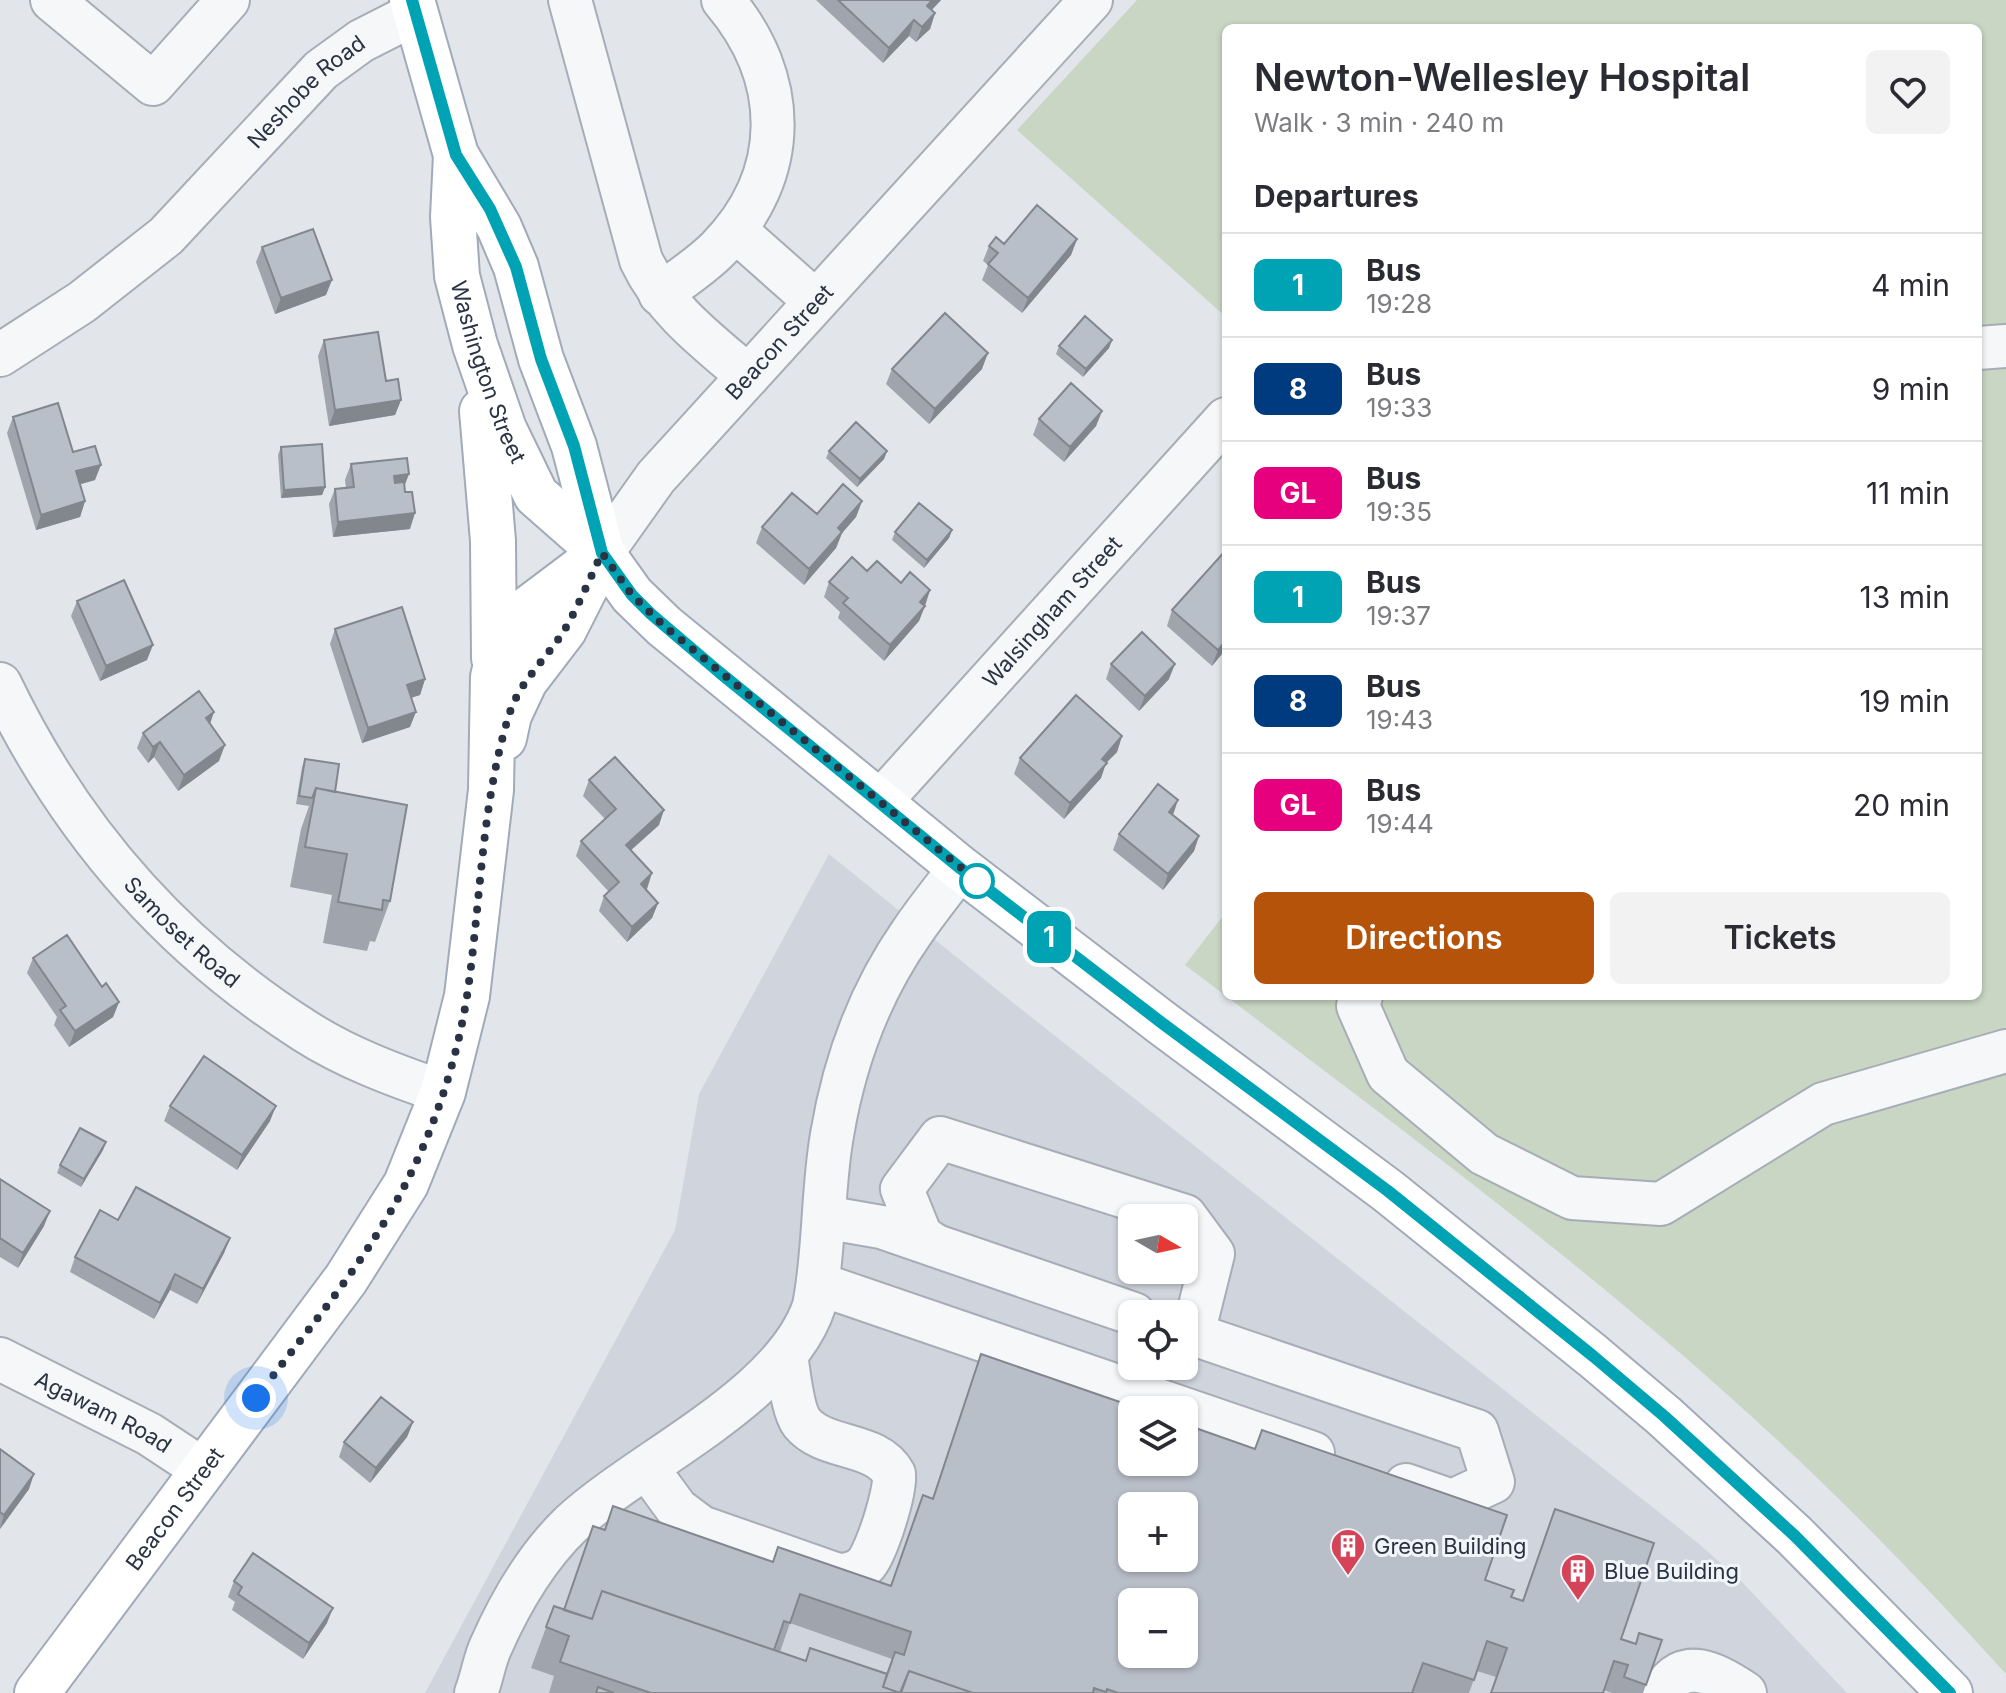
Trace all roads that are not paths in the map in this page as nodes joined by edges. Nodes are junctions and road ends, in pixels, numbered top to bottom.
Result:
1 (52, 0) edge
2 (228, 0) edge
3 (570, 0) edge
4 (723, 0) edge
5 (1091, 0) edge
6 (414, 6) edge
7 (456, 155) junction
8 (735, 230) junction
9 (660, 294) junction
10 (815, 301) junction
11 (475, 345) junction
12 (2006, 346) edge
13 (1982, 348) edge
14 (0, 355) edge
15 (748, 376) junction
16 (1222, 423) edge
17 (602, 553) junction
18 (493, 677) junction
19 (0, 684) edge
20 (491, 790) junction
21 (879, 803) junction
22 (960, 868) junction
23 (1360, 1000) edge
24 (2006, 1051) edge
25 (443, 1092) junction
26 (824, 1217) junction
27 (934, 1245) junction
28 (819, 1284) junction
29 (1198, 1303) edge
30 (1118, 1308) edge
31 (1198, 1336) edge
32 (786, 1355) junction
33 (0, 1359) edge
34 (647, 1468) junction
35 (202, 1469) junction
36 (37, 1693) edge
37 (476, 1693) edge
38 (1662, 1693) edge
39 (1745, 1693) edge
40 (1950, 1693) edge

1 - 2 street
3 - 9 street
4 - 8 street
5 - 10 street, Beacon Street
6 - 7 main road, Washington Street
6 - 14 street, Neshobe Road
7 - 11 main road, Washington Street
7 - 17 main road, Washington Street
8 - 9 street
8 - 10 street
9 - 15 street
10 - 15 street, Beacon Street
11 - 17 main road, Washington Street
11 - 18 main road
12 - 13 street
15 - 17 street, Beacon Street
16 - 21 street, Walsingham Street
17 - 18 main road, Beacon Street
17 - 20 main road, Beacon Street
17 - 21 main road, Washington Street
18 - 20 main road, Beacon Street
19 - 25 street, Samoset Road
20 - 25 main road, Beacon Street
21 - 22 main road, Washington Street
22 - 26 street
22 - 40 main road, Washington Street
23 - 24 street
25 - 35 main road, Beacon Street
26 - 27 street
26 - 28 street
27 - 29 street
27 - 30 street
28 - 31 street
28 - 32 street
32 - 34 street
32 - 34 street
33 - 35 street, Agawam Road
34 - 37 street
35 - 36 main road, Beacon Street
38 - 39 street

